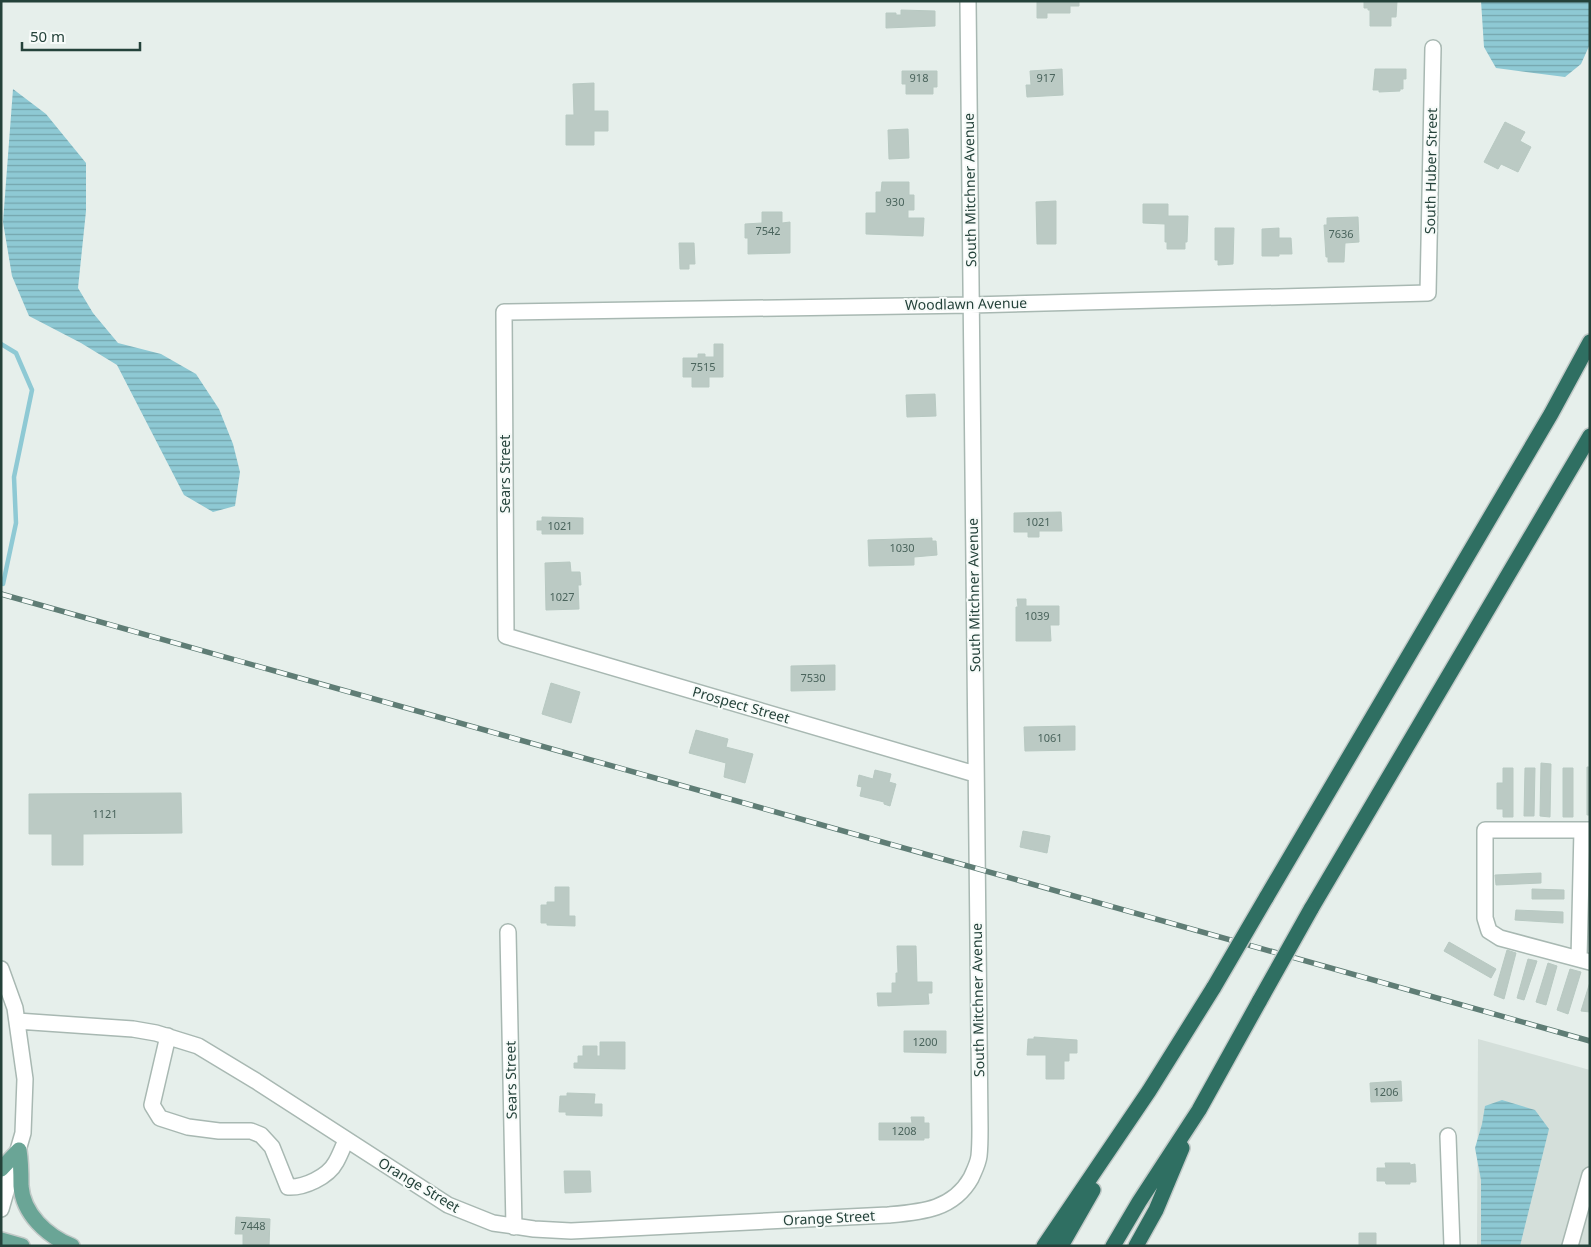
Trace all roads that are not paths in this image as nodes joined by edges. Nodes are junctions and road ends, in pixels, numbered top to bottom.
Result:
1 (968, 1) edge
2 (1434, 48) dead end
3 (1428, 294) joint
4 (971, 305) junction
5 (504, 312) joint
6 (1590, 342) edge
7 (1590, 436) edge
8 (506, 636) joint
9 (975, 774) junction
10 (1586, 830) edge
11 (508, 932) dead end
12 (1584, 961) edge
13 (1, 969) edge
14 (17, 1021) junction
15 (168, 1036) junction
16 (1149, 1091) junction
17 (1199, 1110) junction
18 (1448, 1136) dead end
19 (346, 1140) junction
20 (19, 1150) junction
21 (1, 1170) edge
22 (1590, 1175) edge
23 (966, 1186) joint
24 (1, 1209) edge
25 (514, 1227) junction
26 (1, 1240) edge
27 (22, 1246) edge
28 (72, 1246) edge
29 (1044, 1246) edge
30 (1061, 1246) edge
31 (1113, 1246) edge
32 (1136, 1246) edge
33 (1452, 1246) edge
34 (1570, 1246) edge

1 - 4 street, South Mitchner Avenue
2 - 3 street, South Huber Street
3 - 4 street, Woodlawn Avenue
4 - 5 street, Woodlawn Avenue
4 - 9 street, South Mitchner Avenue
5 - 8 street, Sears Street
6 - 16 highway, bridge
7 - 17 highway, bridge
8 - 9 street, Prospect Street
9 - 23 street, South Mitchner Avenue
10 - 12 street
10 - 12 street
11 - 25 street, Sears Street
13 - 14 street
14 - 15 street, Orange Street
14 - 20 street
15 - 19 street, Orange Street
15 - 19 street
16 - 29 highway
16 - 30 highway
17 - 31 highway
17 - 32 highway
18 - 33 street
19 - 25 street, Orange Street
20 - 21 main road
20 - 24 street
20 - 28 main road
22 - 34 street
23 - 25 street, Orange Street
26 - 27 main road

